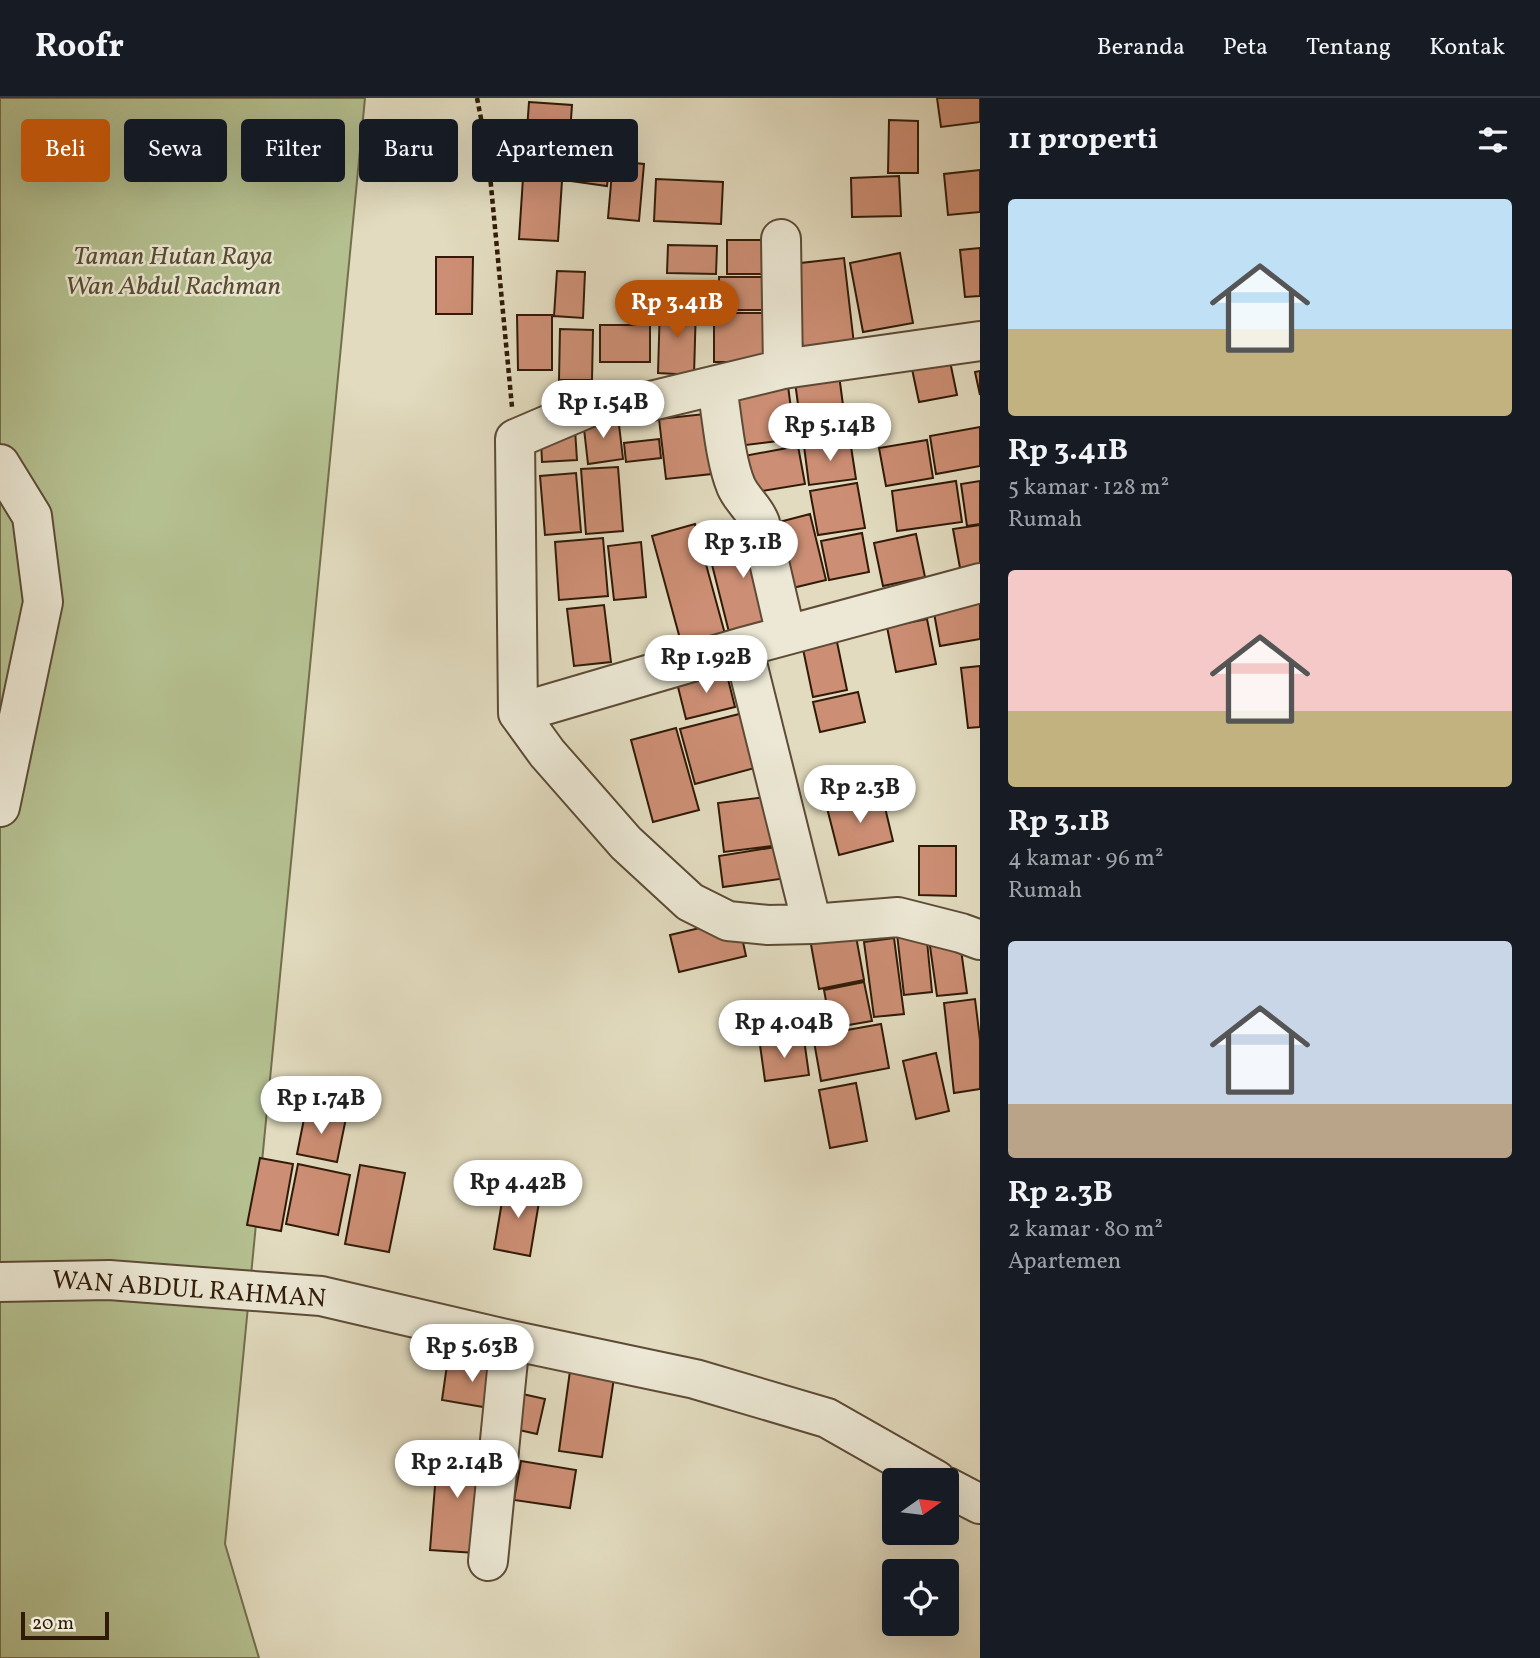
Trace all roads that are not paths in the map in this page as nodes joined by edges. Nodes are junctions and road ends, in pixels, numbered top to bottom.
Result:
1 (781, 239) dead end
2 (980, 341) edge
3 (783, 369) junction
4 (717, 387) junction
5 (0, 464) edge
6 (980, 583) edge
7 (786, 635) junction
8 (743, 647) junction
9 (518, 713) junction
10 (0, 807) edge
11 (812, 924) junction
12 (980, 940) edge
13 (0, 1282) edge
14 (510, 1340) junction
15 (915, 1468) edge
16 (959, 1493) edge
17 (980, 1504) edge
18 (488, 1561) dead end

1 - 3 street
2 - 3 street
3 - 4 street
4 - 7 street
4 - 9 street
5 - 10 street
6 - 7 street
7 - 8 street
8 - 9 street
8 - 11 street
9 - 11 street
11 - 12 street
13 - 14 street, WAN ABDUL RAHMAN
14 - 15 street, WAN ABDUL RAHMAN
14 - 18 street
16 - 17 street

